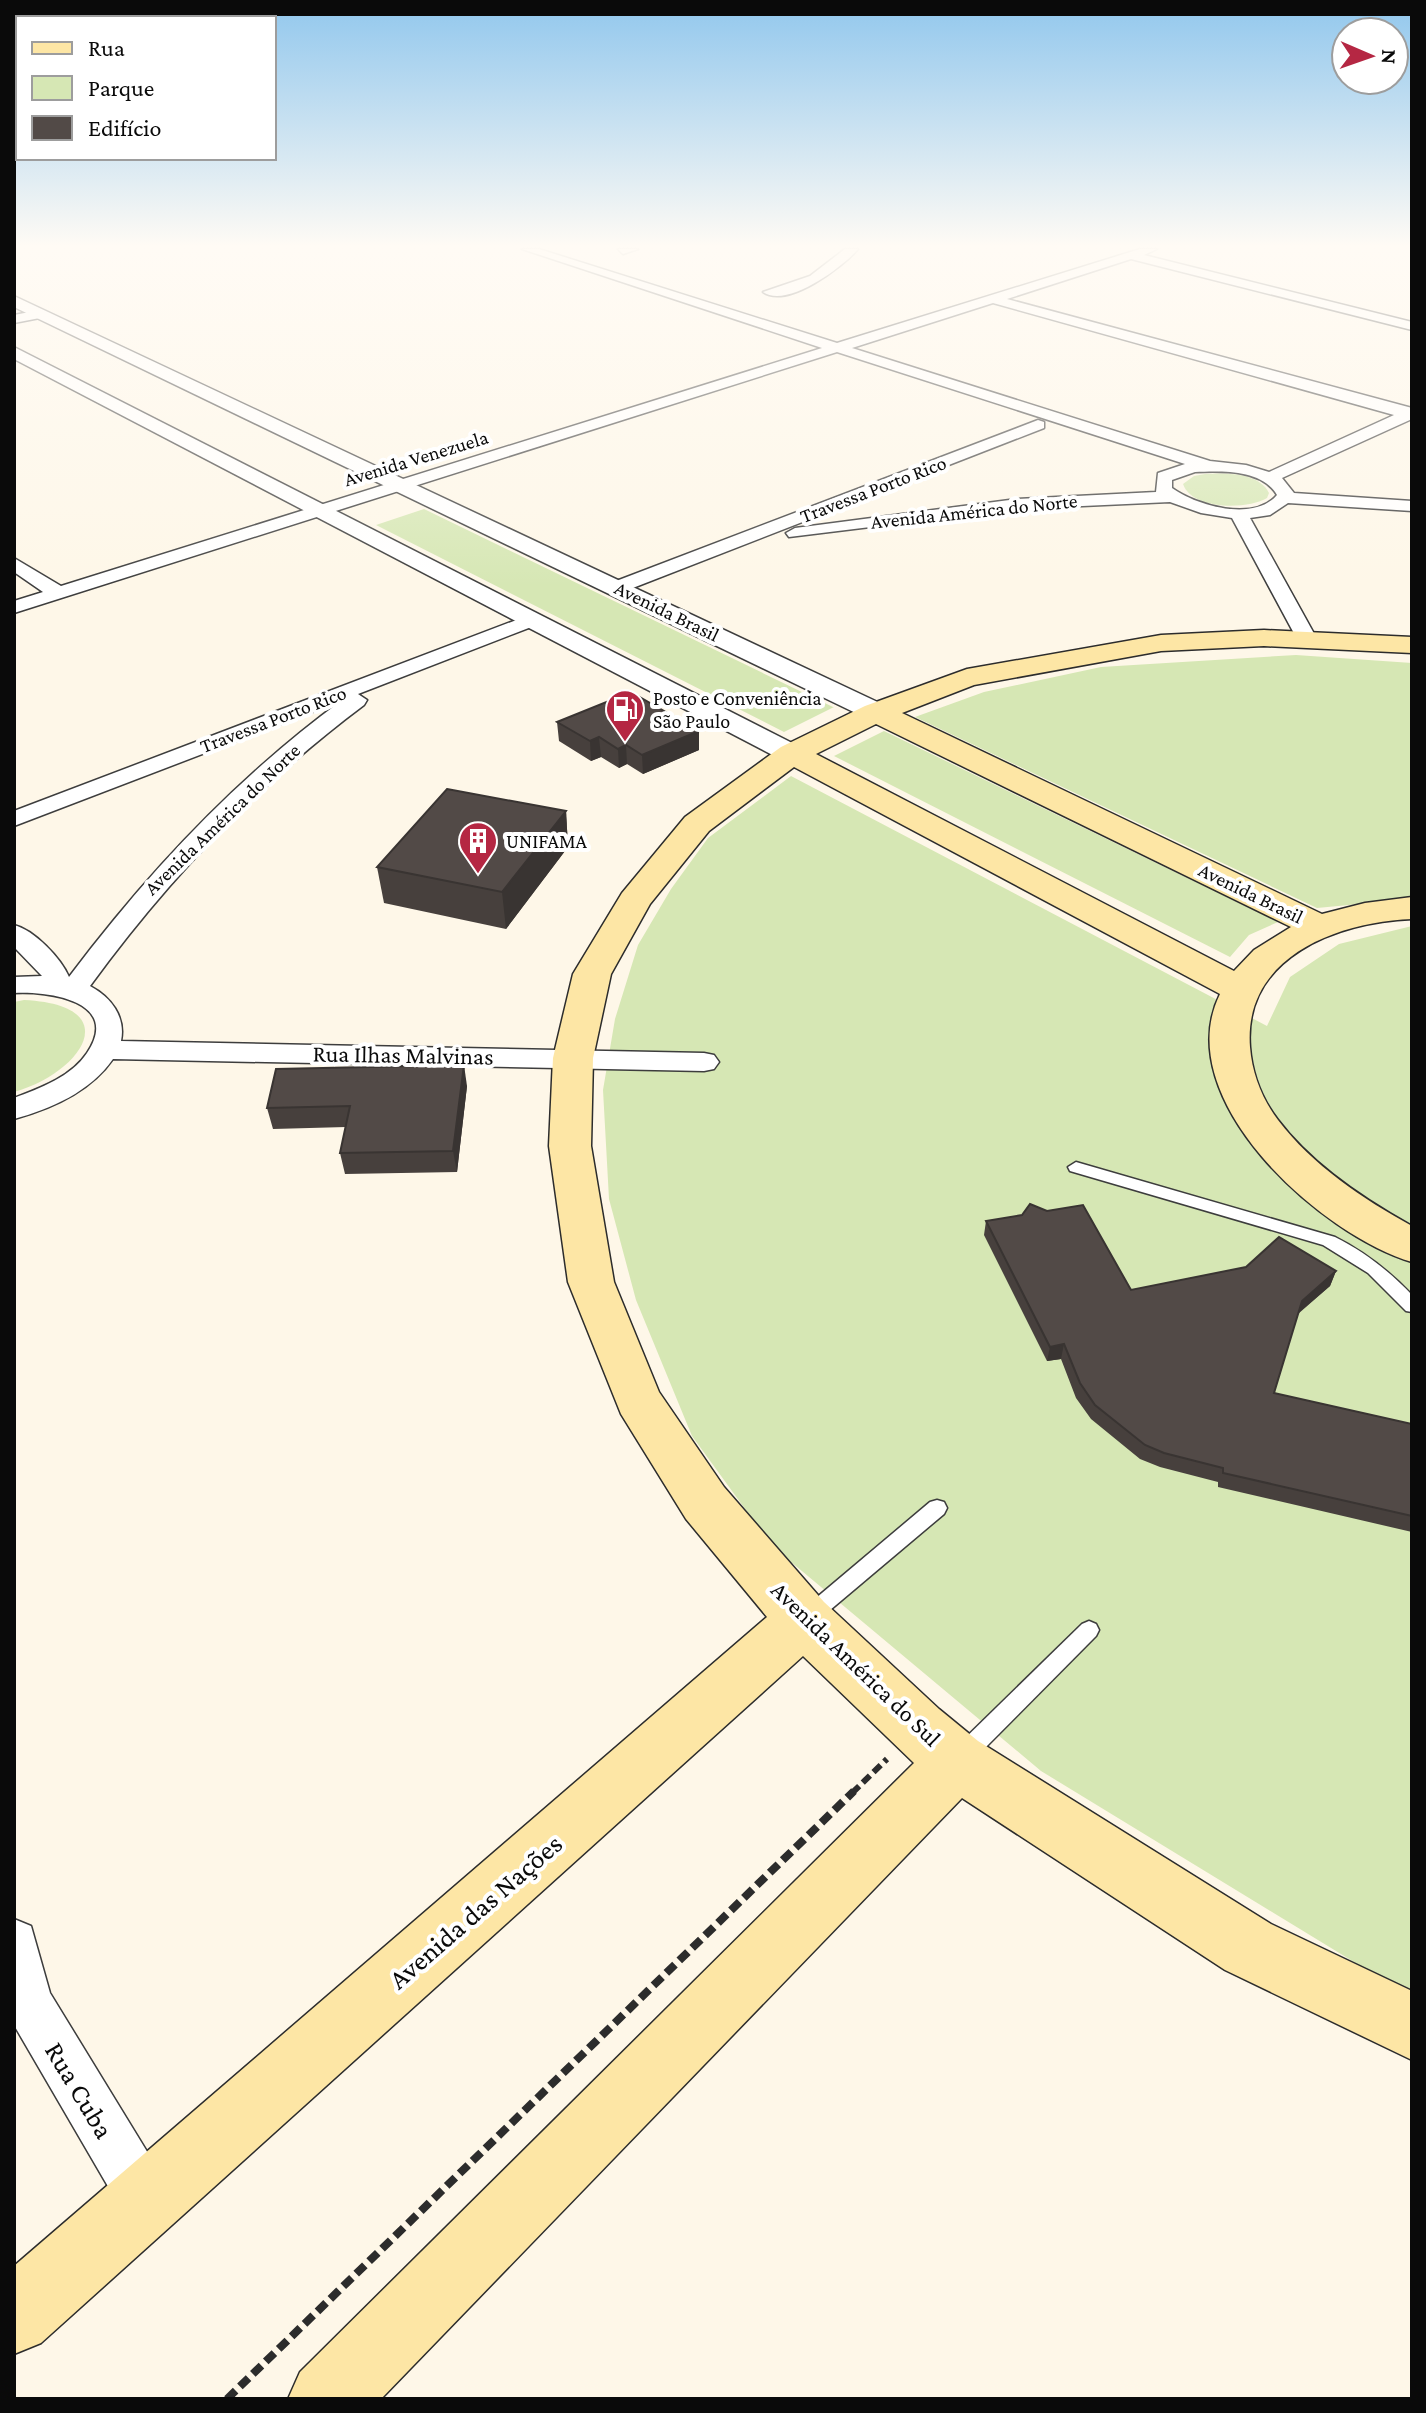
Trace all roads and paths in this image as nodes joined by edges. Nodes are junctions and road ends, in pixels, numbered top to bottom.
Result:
1 (33, 362) edge
2 (140, 362) edge
3 (797, 362) edge
4 (815, 362) edge
5 (860, 362) edge
6 (886, 362) edge
7 (1221, 362) edge
8 (1411, 414) edge
9 (1038, 425) junction
10 (1207, 466) junction
11 (1178, 471) junction
12 (1269, 478) junction
13 (1314, 480) dead end
14 (408, 490) junction
15 (1286, 495) junction
16 (1169, 497) junction
17 (1412, 506) edge
18 (1238, 513) junction
19 (330, 515) junction
20 (732, 543) junction
21 (14, 564) edge
22 (618, 587) junction
23 (58, 593) junction
24 (14, 607) edge
25 (532, 620) junction
26 (14, 625) edge
27 (1307, 639) junction
28 (1412, 645) edge
29 (394, 673) junction
30 (876, 712) junction
31 (792, 754) junction
32 (14, 819) edge
33 (1412, 908) edge
34 (1318, 926) junction
35 (14, 933) edge
36 (14, 985) edge
37 (67, 988) junction
38 (1240, 989) junction
39 (103, 1050) junction
40 (573, 1058) junction
41 (704, 1062) dead end
42 (14, 1109) edge
43 (1076, 1167) dead end
44 (1382, 1242) edge
45 (1412, 1306) edge
46 (937, 1508) dead end
47 (804, 1620) junction
48 (1089, 1630) dead end
49 (938, 1745) junction
50 (14, 1943) edge
51 (21, 1991) edge
52 (1412, 2026) edge
53 (146, 2200) junction
54 (14, 2316) edge
55 (227, 2399) edge
56 (327, 2399) edge

1 - 19 street
2 - 14 street, Avenida Brasil
3 - 14 street, Avenida Venezuela
4 - 14 street, Avenida Venezuela
5 - 9 street
6 - 10 street
7 - 8 street
8 - 12 street
9 - 11 street
9 - 20 street, Travessa Porto Rico
10 - 11 street
10 - 12 street
11 - 16 street
12 - 15 street
13 - 15 street
14 - 19 street, Avenida Venezuela
14 - 22 street, Avenida Brasil
15 - 17 street
15 - 18 street
16 - 18 street
16 - 20 street, Avenida América do Norte
18 - 27 street
19 - 23 street, Avenida Venezuela
19 - 25 street
19 - 26 street, Avenida Venezuela
20 - 22 street, Travessa Porto Rico
21 - 23 street
22 - 30 street, Avenida Brasil
23 - 24 street, Avenida Venezuela
25 - 29 street, Travessa Porto Rico
25 - 31 street
27 - 28 main road, Avenida América do Sul
27 - 30 main road, Avenida América do Sul
29 - 32 street, Travessa Porto Rico
29 - 37 street, Avenida América do Norte
30 - 31 main road, Avenida América do Sul
30 - 34 main road, Avenida Brasil
31 - 38 main road
31 - 40 main road, Avenida América do Sul
33 - 34 main road
34 - 38 main road
35 - 37 street
36 - 37 street
37 - 39 street
38 - 44 main road
39 - 40 street, Rua Ilhas Malvinas
39 - 42 street
40 - 41 street, Rua Ilhas Malvinas
40 - 47 main road, Avenida América do Sul
43 - 44 lane
44 - 45 lane
46 - 47 lane, Avenida das Nações
47 - 49 main road, Avenida América do Sul
47 - 53 main road, Avenida das Nações
48 - 49 lane
49 - 52 main road, Avenida América do Sul
49 - 55 path
49 - 56 main road
50 - 51 street
51 - 53 street, Rua Cuba
53 - 54 main road, Avenida das Nações

